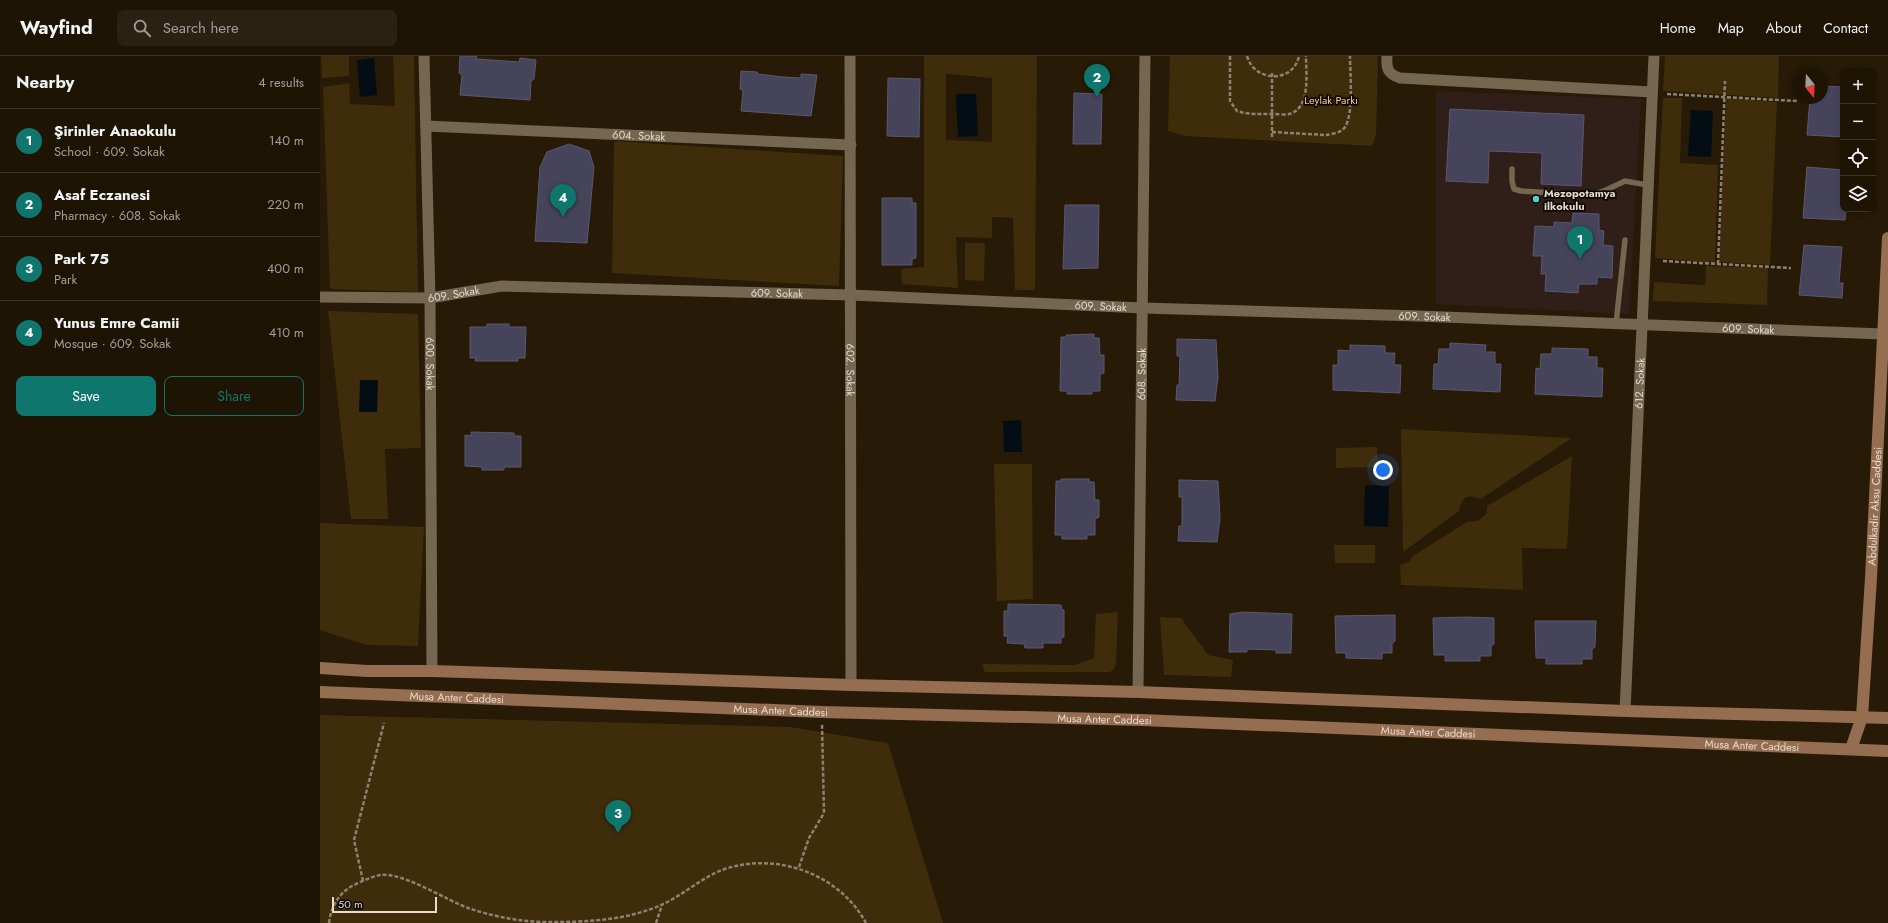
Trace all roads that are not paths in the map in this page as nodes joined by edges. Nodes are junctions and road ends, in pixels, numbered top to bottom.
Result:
1 (424, 56) edge
2 (850, 56) edge
3 (1145, 56) edge
4 (1386, 56) edge
5 (1654, 56) edge
6 (1652, 92) junction
7 (426, 126) junction
8 (851, 145) junction
9 (1512, 169) dead end
10 (1647, 185) junction
11 (1888, 238) edge
12 (1625, 240) dead end
13 (851, 295) junction
14 (320, 297) edge
15 (430, 298) junction
16 (1143, 308) junction
17 (1616, 324) junction
18 (1641, 325) junction
19 (1883, 334) junction
20 (320, 668) edge
21 (432, 671) junction
22 (851, 685) junction
23 (320, 692) edge
24 (1138, 692) junction
25 (1625, 711) junction
26 (1862, 717) junction
27 (1888, 718) edge
28 (1888, 748) edge
29 (1851, 749) junction

1 - 7 street, 600. Sokak
2 - 8 street, 602. Sokak
3 - 16 street, 608. Sokak
4 - 6 street
5 - 6 street, 612. Sokak
6 - 10 street, 612. Sokak
7 - 8 street, 604. Sokak
7 - 15 street, 600. Sokak
8 - 13 street, 602. Sokak
9 - 10 lane
10 - 18 street, 612. Sokak
11 - 19 main road, Abdulkadir Aksu Caddesi
12 - 17 lane
13 - 15 street, 609. Sokak
13 - 16 street, 609. Sokak
13 - 22 street, 602. Sokak
14 - 15 street, 609. Sokak
15 - 21 street, 600. Sokak
16 - 17 street, 609. Sokak
16 - 24 street, 608. Sokak
17 - 18 street, 609. Sokak
18 - 19 street, 609. Sokak
18 - 25 street, 612. Sokak
19 - 26 main road, Abdulkadir Aksu Caddesi
20 - 21 main road
21 - 22 main road
22 - 24 main road
23 - 29 main road, Musa Anter Caddesi
24 - 25 main road
25 - 26 main road
26 - 27 main road
26 - 29 main road, Abdulkadir Aksu Caddesi
28 - 29 main road, Musa Anter Caddesi

